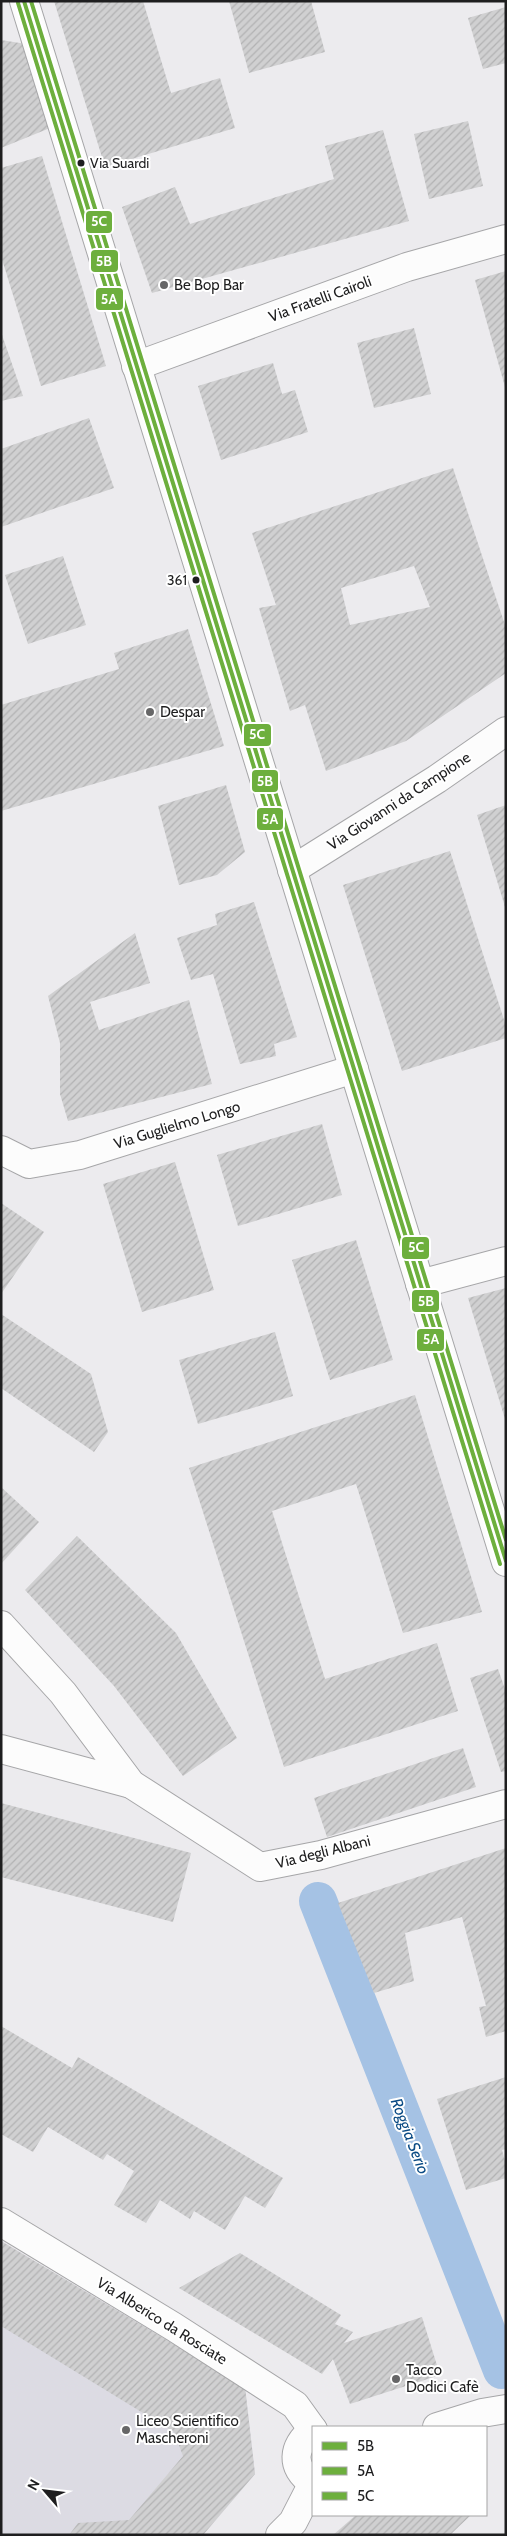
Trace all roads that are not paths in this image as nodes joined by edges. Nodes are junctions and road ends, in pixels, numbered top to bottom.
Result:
1 (21, 6) edge
2 (506, 239) edge
3 (136, 366) junction
4 (506, 731) edge
5 (292, 870) junction
6 (354, 1069) junction
7 (1, 1150) edge
8 (506, 1261) edge
9 (420, 1284) junction
10 (506, 1562) edge
11 (1, 1625) edge
12 (1, 1749) edge
13 (131, 1784) junction
14 (506, 1804) edge
15 (1, 2222) edge
16 (506, 2409) edge
17 (440, 2426) edge
18 (312, 2429) edge
19 (312, 2431) edge
20 (312, 2482) edge
21 (312, 2485) edge
22 (280, 2535) edge

1 - 3 street
2 - 3 street, Via Fratelli Cairoli
3 - 5 street
4 - 5 street, Via Giovanni da Campione
5 - 6 street
6 - 7 street, Via Guglielmo Longo
6 - 9 street
8 - 9 street
9 - 10 street
11 - 13 street, Via degli Albani
12 - 13 street, Via degli Albani
13 - 14 street, Via degli Albani
15 - 18 street, Via Alberico da Rosciate
16 - 17 street
19 - 20 street, Via Alberico da Rosciate
21 - 22 street

